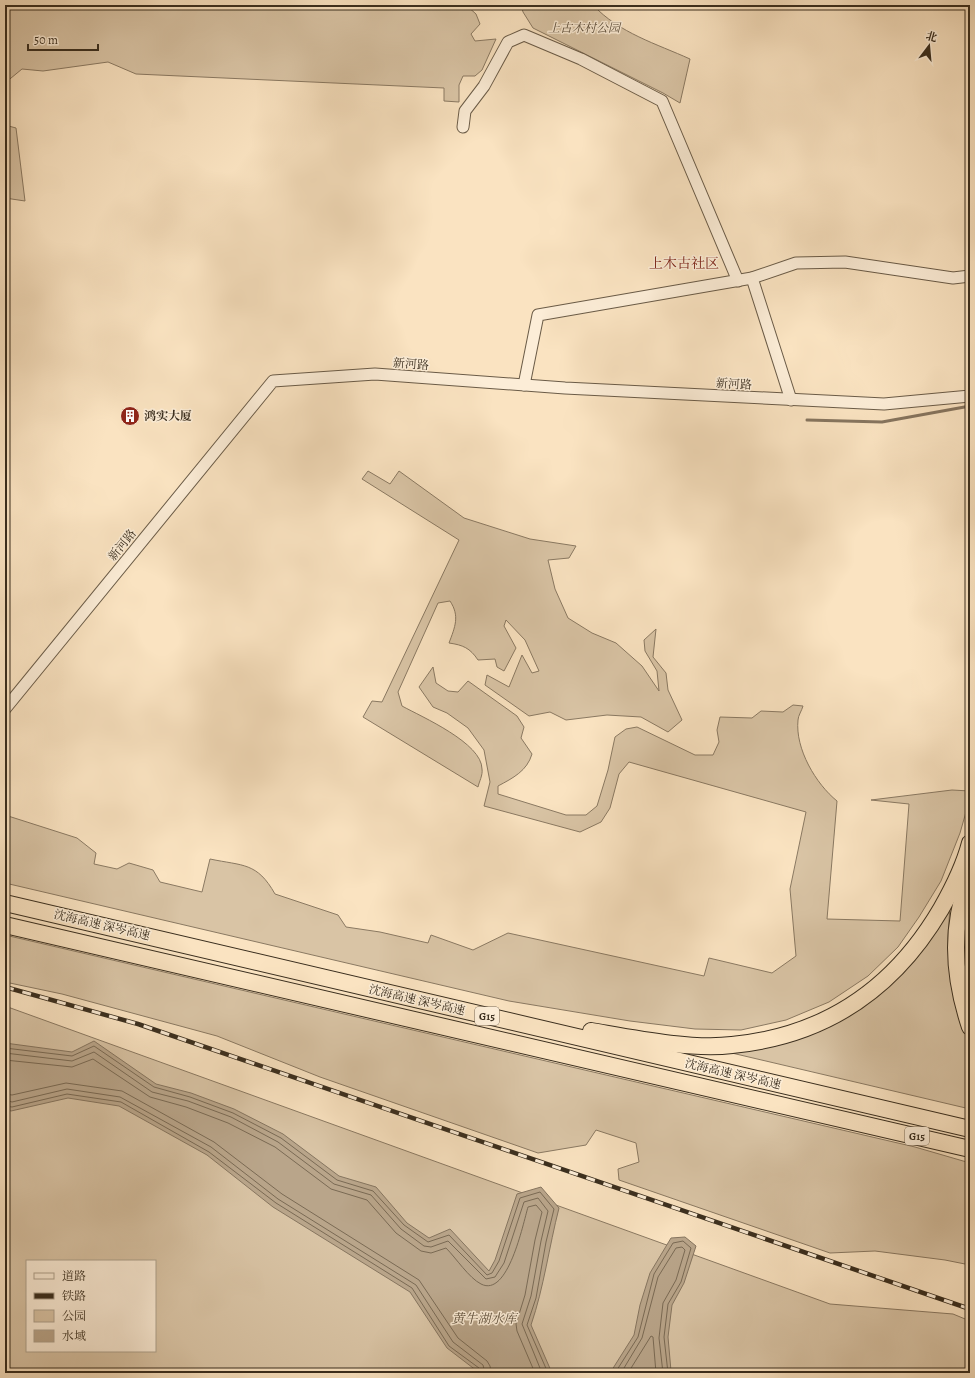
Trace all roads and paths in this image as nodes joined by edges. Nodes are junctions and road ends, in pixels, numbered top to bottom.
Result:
1 (463, 127) dead end
2 (970, 276) edge
3 (752, 278) junction
4 (738, 281) junction
5 (524, 385) junction
6 (970, 396) edge
7 (791, 400) junction
8 (5, 709) edge
9 (970, 843) edge
10 (970, 863) edge
11 (970, 900) edge
12 (5, 902) edge
13 (5, 925) edge
14 (381, 991) junction
15 (970, 1001) edge
16 (970, 1027) edge
17 (863, 1124) junction
18 (970, 1129) edge
19 (970, 1149) edge
20 (970, 1155) edge

1 - 4 street
2 - 3 street
3 - 4 street
3 - 7 street
4 - 5 street
5 - 7 street, 新河路
5 - 8 street, 新河路
6 - 7 street, 新河路
9 - 14 highway
10 - 16 highway
11 - 15 highway
12 - 14 highway, 沈海高速 深岑高速 / G15
13 - 17 highway, 沈海高速 深岑高速 / G15
14 - 18 highway, 沈海高速 深岑高速 / G15
17 - 19 highway, G15
17 - 20 highway

